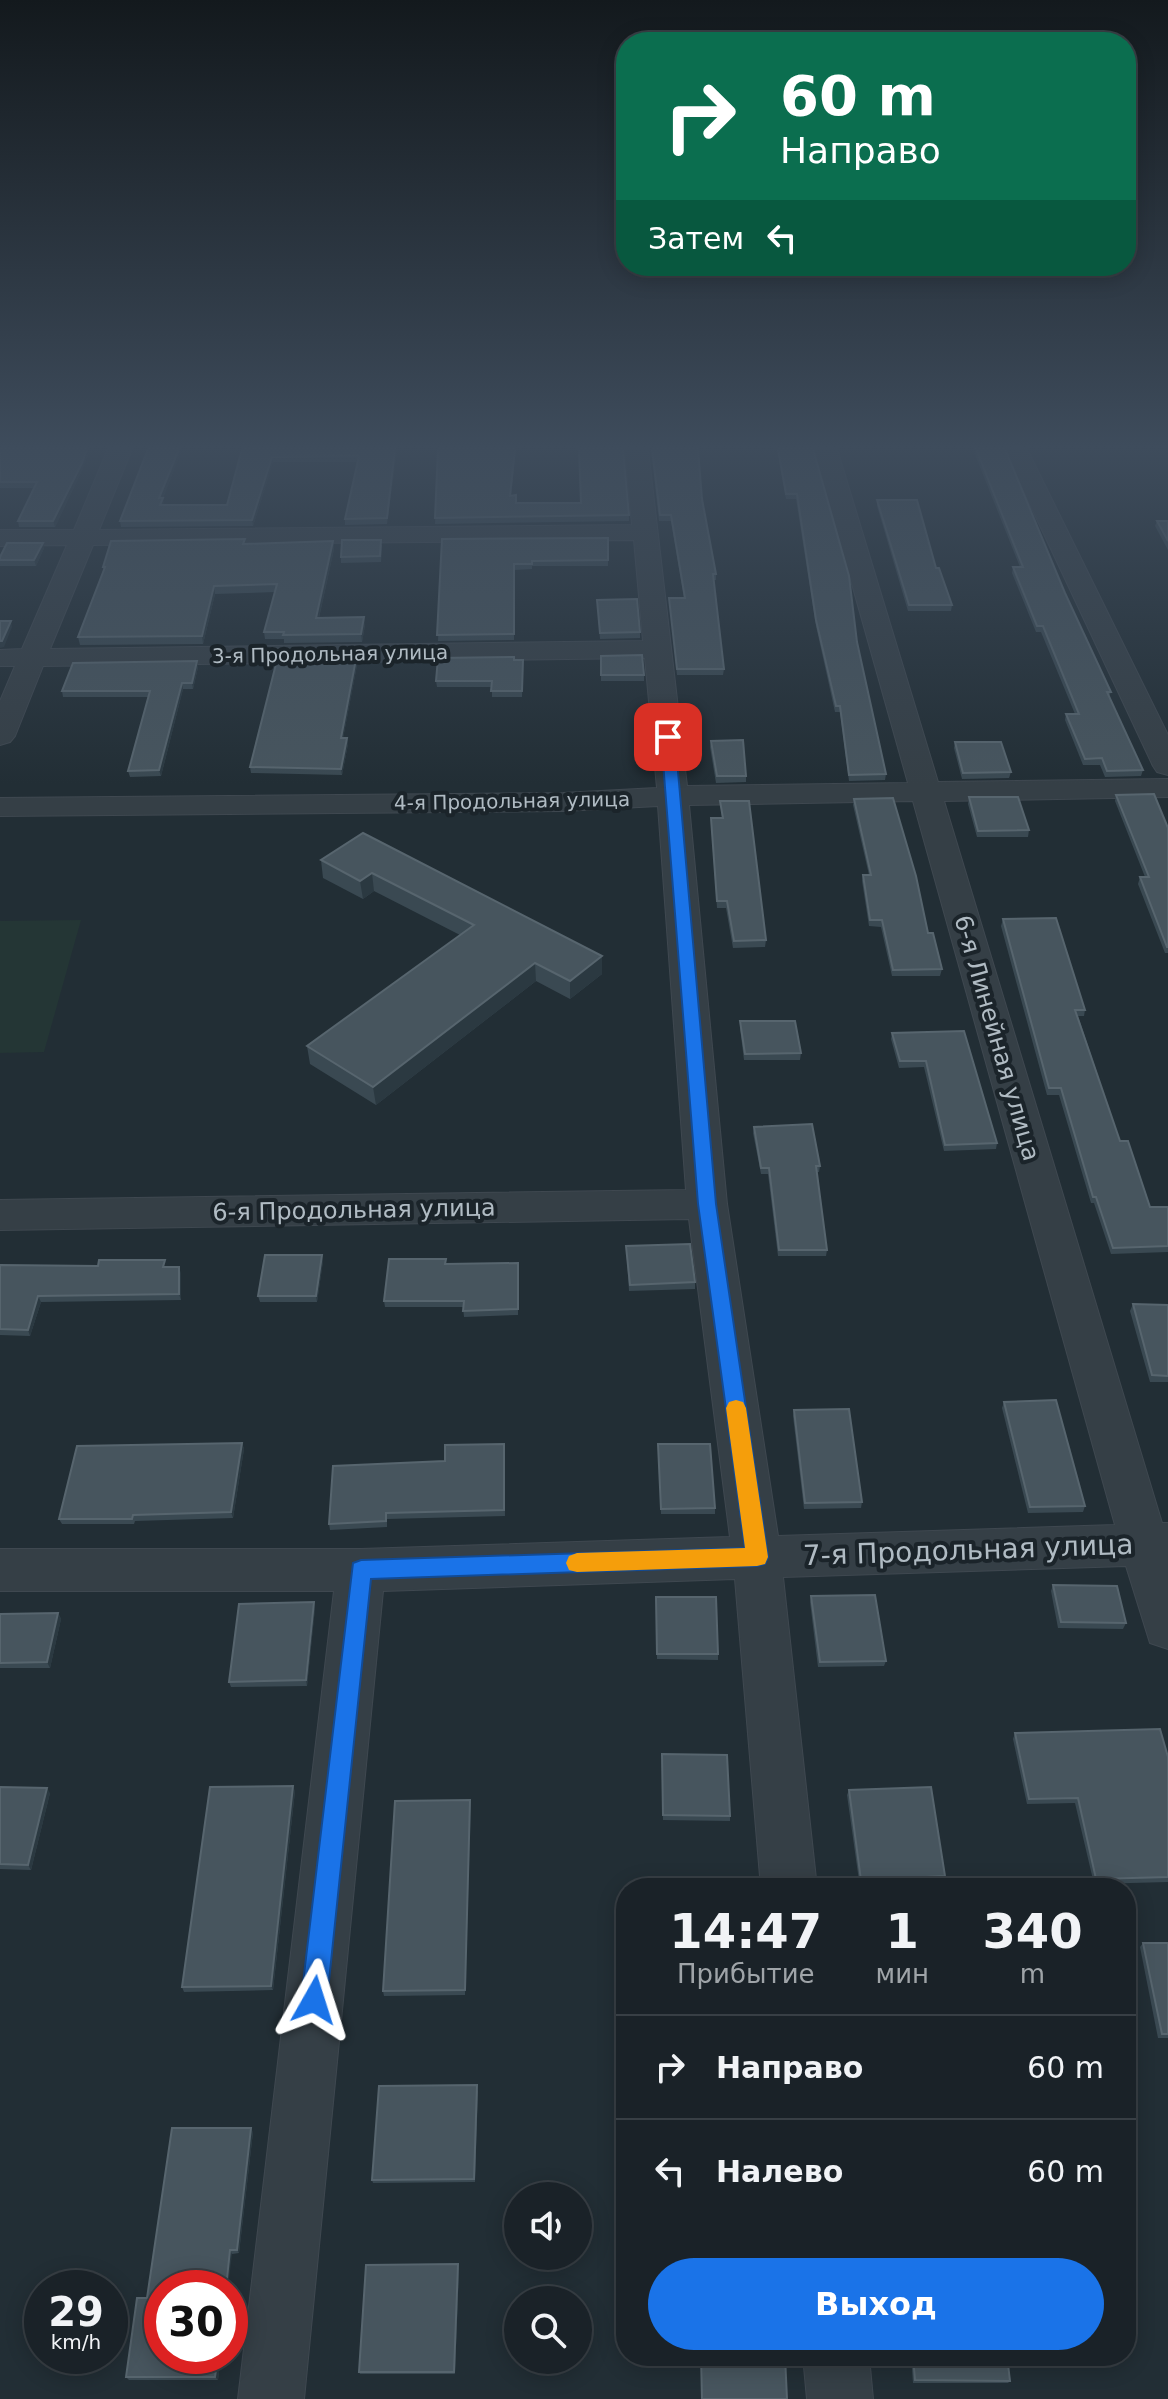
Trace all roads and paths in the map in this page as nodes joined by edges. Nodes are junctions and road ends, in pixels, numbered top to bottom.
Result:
1 (75, 561) edge
2 (650, 561) edge
3 (858, 561) edge
4 (1069, 561) edge
5 (659, 649) junction
6 (34, 657) junction
7 (0, 658) edge
8 (0, 736) edge
9 (1168, 766) edge
10 (1168, 788) edge
11 (925, 791) junction
12 (673, 796) junction
13 (0, 807) edge
14 (707, 1204) junction
15 (0, 1215) edge
16 (1156, 1544) edge
17 (757, 1557) junction
18 (0, 1570) edge
19 (361, 1570) junction
20 (1168, 1627) edge
21 (788, 1878) edge
22 (837, 2366) edge
23 (271, 2399) edge
24 (840, 2399) edge

1 - 6 street
2 - 5 street
3 - 11 street, 6-я Линейная улица
4 - 9 street
5 - 6 street, 3-я Продольная улица
5 - 12 street
6 - 7 street, 3-я Продольная улица
6 - 8 street
10 - 11 street, 4-я Продольная улица
11 - 12 street, 4-я Продольная улица
11 - 16 street, 6-я Линейная улица
12 - 13 street, 4-я Продольная улица
12 - 14 street
14 - 15 street, 6-я Продольная улица
14 - 17 street
16 - 17 street, 7-я Продольная улица
16 - 20 street, 6-я Линейная улица
17 - 19 street, 7-я Продольная улица
17 - 21 street
18 - 19 street, 7-я Продольная улица
19 - 23 street
22 - 24 street

